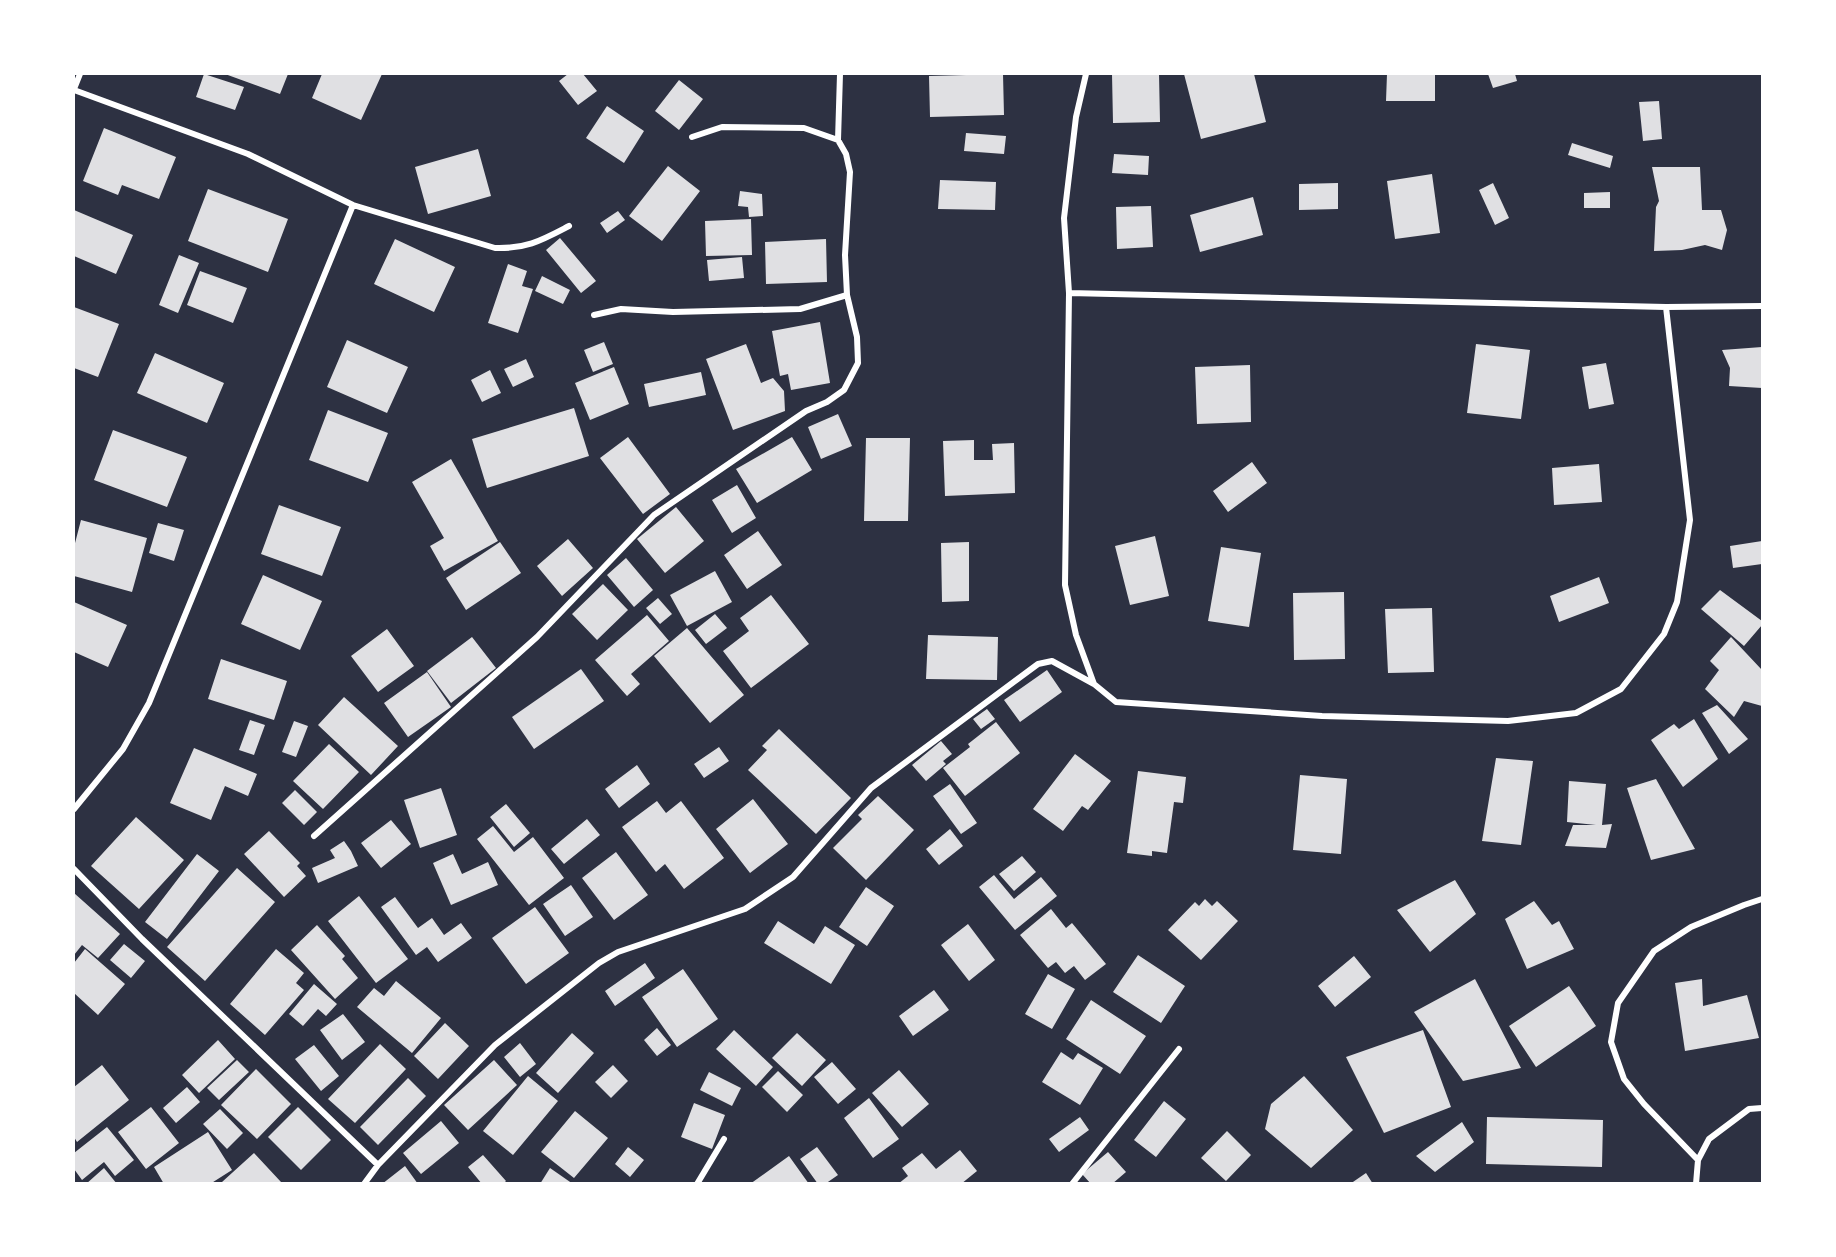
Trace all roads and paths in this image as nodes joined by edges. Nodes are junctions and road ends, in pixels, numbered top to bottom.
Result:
1 (80, 74) edge
2 (840, 74) edge
3 (1086, 74) edge
4 (74, 90) edge
5 (692, 137) dead end
6 (837, 140) junction
7 (353, 205) junction
8 (569, 226) dead end
9 (1069, 293) junction
10 (848, 295) junction
11 (1762, 306) edge
12 (1666, 307) junction
13 (594, 315) dead end
14 (1094, 684) junction
15 (74, 809) edge
16 (314, 836) dead end
17 (74, 869) edge
18 (1762, 899) edge
19 (1179, 1049) dead end
20 (1762, 1108) edge
21 (724, 1139) dead end
22 (1698, 1160) junction
23 (378, 1165) junction
24 (364, 1184) edge
25 (697, 1184) edge
26 (1072, 1184) edge
27 (1696, 1184) edge

1 - 4 street
2 - 6 street
3 - 9 street
4 - 7 street
5 - 6 street
6 - 10 street
7 - 8 street
7 - 15 street
9 - 12 street
9 - 14 street
10 - 13 street
10 - 16 street
11 - 12 street
12 - 14 street
14 - 23 street
17 - 23 street
18 - 22 street
19 - 26 street
20 - 22 street
21 - 25 street
22 - 27 street
23 - 24 street

